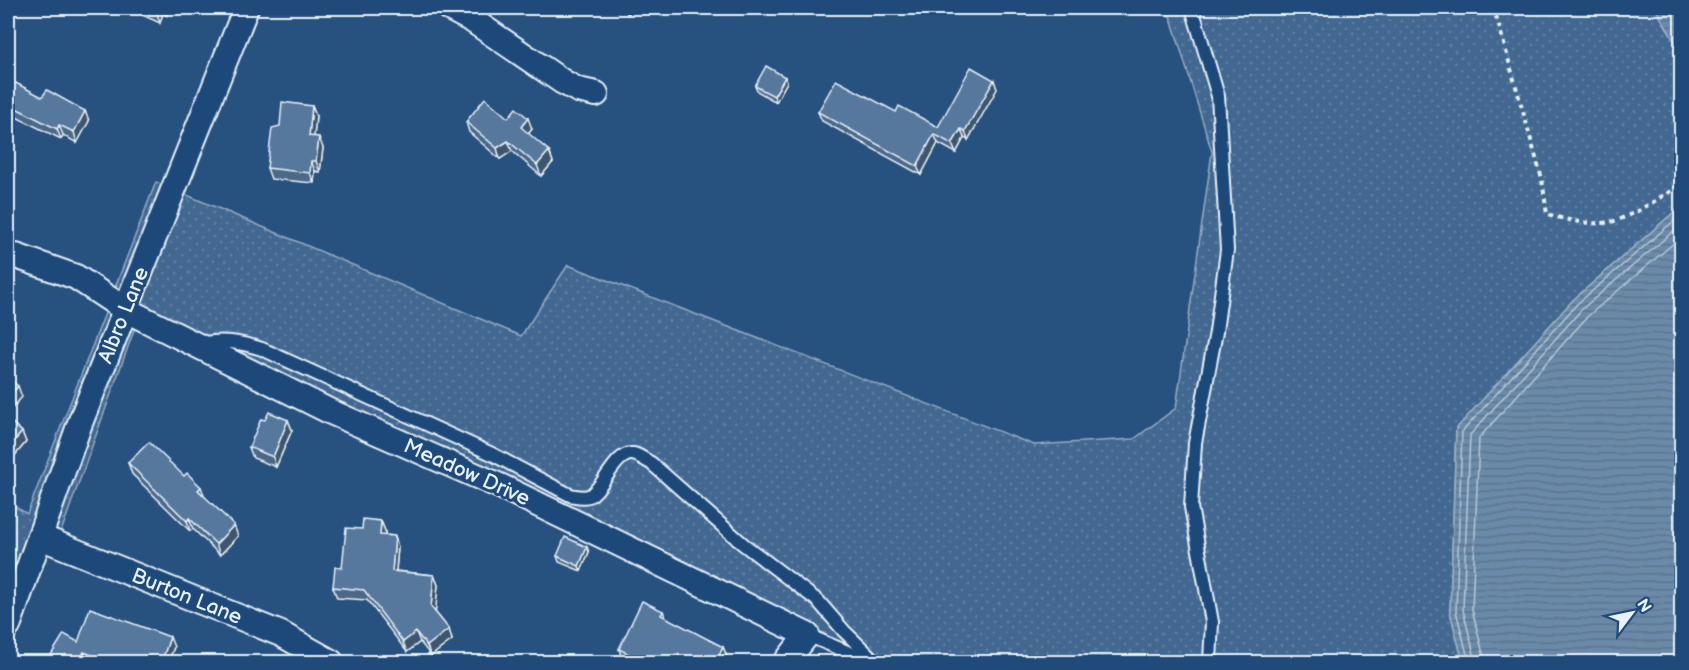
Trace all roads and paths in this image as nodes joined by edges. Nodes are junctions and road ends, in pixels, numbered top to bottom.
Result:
1 (246, 8) edge
2 (449, 8) edge
3 (1192, 8) edge
4 (1492, 8) edge
5 (596, 94) dead end
6 (1682, 184) edge
7 (8, 256) edge
8 (126, 310) junction
9 (196, 344) junction
10 (40, 537) junction
11 (8, 626) edge
12 (807, 635) junction
13 (331, 663) edge
14 (786, 663) edge
15 (874, 663) edge
16 (1210, 663) edge

1 - 8 street, Albro Lane
2 - 5 street
3 - 16 lane
4 - 6 path
7 - 8 street, Meadow Drive
8 - 9 street, Meadow Drive
8 - 10 street, Albro Lane
9 - 12 street, Meadow Drive
9 - 15 lane
10 - 11 street, Albro Lane
10 - 13 street, Burton Lane
12 - 14 street
12 - 15 lane

